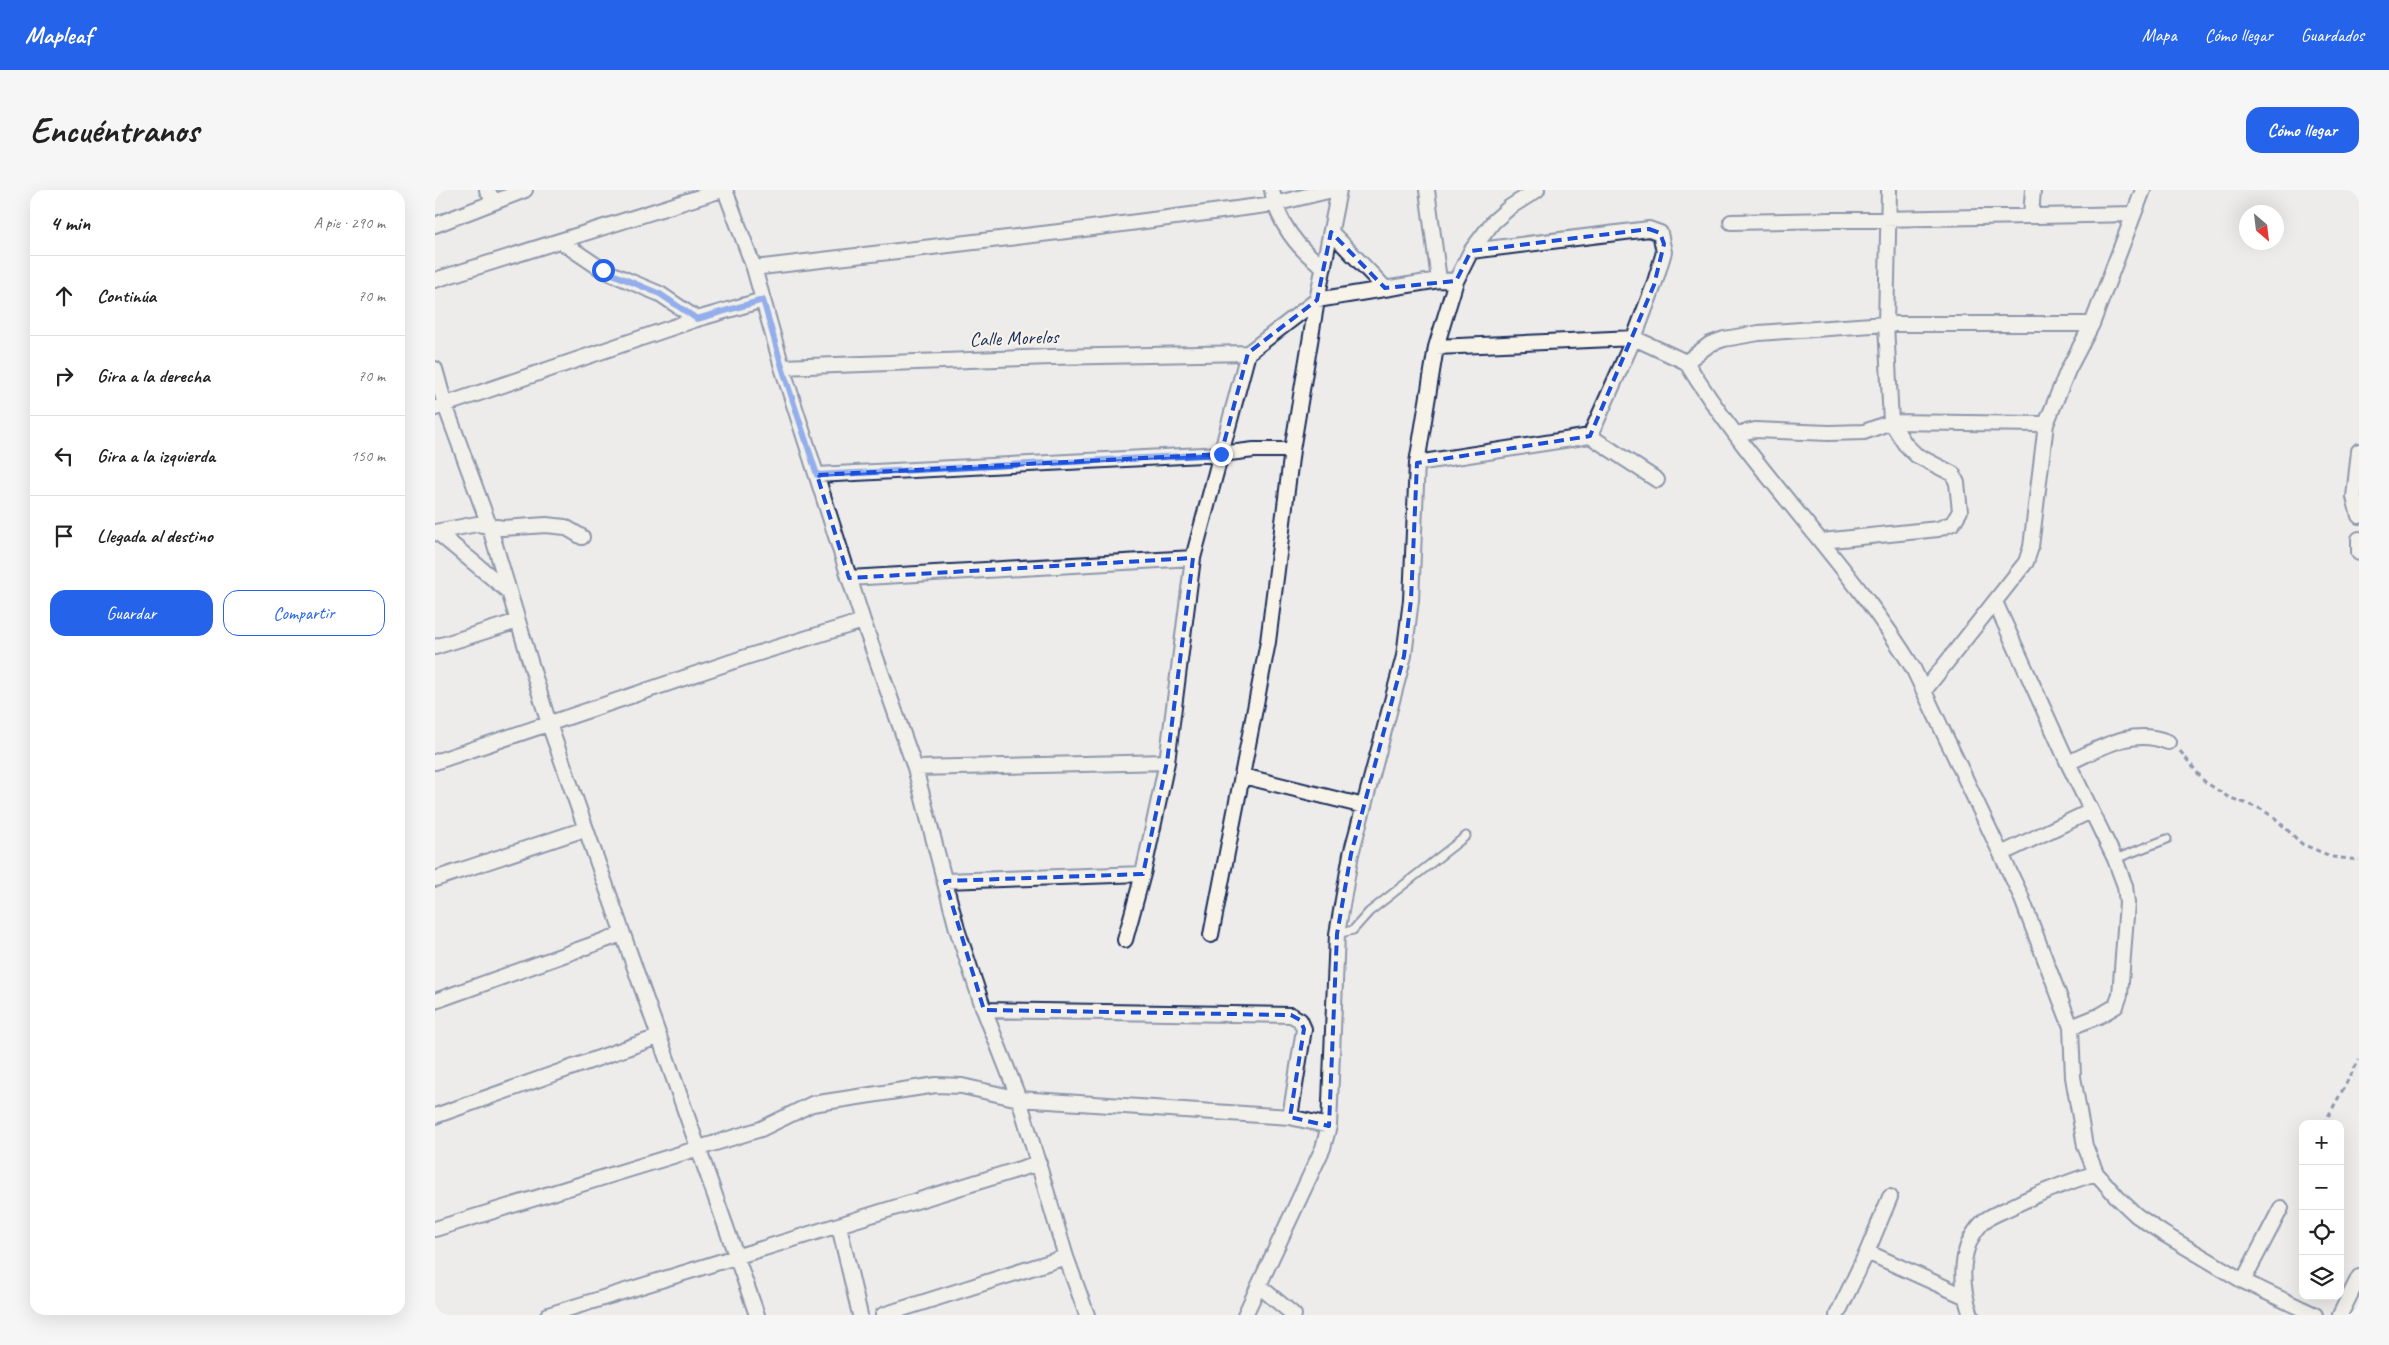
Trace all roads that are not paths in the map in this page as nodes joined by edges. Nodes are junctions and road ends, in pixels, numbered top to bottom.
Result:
1 (525, 190) edge
2 (723, 190) edge
3 (1332, 190) edge
4 (1339, 190) edge
5 (1427, 190) edge
6 (1889, 190) edge
7 (2033, 190) edge
8 (2143, 190) edge
9 (1533, 191) edge
10 (491, 196) edge
11 (1273, 197) edge
12 (2134, 214) junction
13 (2031, 216) junction
14 (1889, 218) junction
15 (1731, 222) dead end
16 (435, 225) edge
17 (1331, 232) junction
18 (560, 241) junction
19 (1471, 251) junction
20 (1324, 266) junction
21 (754, 268) junction
22 (435, 280) edge
23 (1439, 280) junction
24 (1456, 281) junction
25 (1385, 288) junction
26 (763, 300) junction
27 (1317, 300) junction
28 (697, 319) junction
29 (1886, 324) junction
30 (2091, 324) junction
31 (1634, 338) junction
32 (1436, 346) junction
33 (1249, 353) junction
34 (1686, 362) junction
35 (782, 367) junction
36 (435, 369) edge
37 (440, 406) edge
38 (1891, 422) junction
39 (2046, 424) junction
40 (1736, 434) junction
41 (1590, 436) junction
42 (1291, 450) junction
43 (2359, 451) edge
44 (1221, 454) junction
45 (1417, 463) junction
46 (817, 475) junction
47 (1657, 480) dead end
48 (2359, 516) edge
49 (489, 525) junction
50 (436, 532) edge
51 (582, 537) dead end
52 (2359, 539) edge
53 (1822, 541) junction
54 (2359, 553) edge
55 (1193, 558) junction
56 (849, 578) junction
57 (507, 590) junction
58 (1995, 602) junction
59 (517, 621) junction
60 (863, 621) junction
61 (435, 647) edge
62 (1924, 690) junction
63 (549, 724) junction
64 (2167, 742) road end
65 (435, 762) edge
66 (1167, 762) junction
67 (2068, 763) junction
68 (915, 768) junction
69 (1243, 776) junction
70 (1364, 806) junction
71 (2091, 811) junction
72 (585, 829) junction
73 (1466, 836) dead end
74 (2167, 839) dead end
75 (2001, 854) junction
76 (2115, 859) junction
77 (1143, 874) junction
78 (435, 879) edge
79 (945, 881) junction
80 (622, 934) junction
81 (1337, 934) junction
82 (1211, 935) dead end
83 (1125, 940) dead end
84 (435, 1001) edge
85 (984, 1010) junction
86 (2071, 1027) junction
87 (658, 1038) junction
88 (1019, 1099) junction
89 (435, 1116) edge
90 (1290, 1117) junction
91 (1329, 1126) junction
92 (697, 1149) junction
93 (1039, 1163) junction
94 (2097, 1173) junction
95 (1890, 1197) dead end
96 (2281, 1208) dead end
97 (839, 1226) junction
98 (435, 1229) edge
99 (1867, 1252) junction
100 (1066, 1257) junction
101 (737, 1258) junction
102 (2359, 1277) edge
103 (2243, 1281) junction
104 (1259, 1286) junction
105 (1964, 1296) junction
106 (548, 1315) edge
107 (757, 1315) edge
108 (860, 1315) edge
109 (883, 1315) edge
110 (1087, 1315) edge
111 (1245, 1315) edge
112 (1294, 1315) edge
113 (1837, 1315) edge
114 (1971, 1315) edge
115 (2315, 1315) edge
116 (2340, 1315) edge

1 - 10 street
2 - 18 street
2 - 21 street
3 - 11 street
4 - 17 street
5 - 23 street
6 - 14 street
7 - 13 street
8 - 12 street
9 - 19 street
10 - 16 street
11 - 20 street
11 - 21 street
12 - 13 street
12 - 30 street
13 - 14 street
14 - 15 street
14 - 29 street
17 - 20 street
17 - 25 street
18 - 22 street
18 - 28 street
19 - 24 street
19 - 31 street
20 - 27 street
21 - 26 street
23 - 24 street
23 - 25 street
24 - 32 street
25 - 27 street
26 - 28 street
26 - 35 street
27 - 33 street
27 - 42 street
28 - 37 street
29 - 30 street
29 - 34 street
29 - 38 street
30 - 39 street
31 - 32 street
31 - 34 street
31 - 41 street
32 - 45 street
33 - 35 street, Calle Morelos
33 - 44 street
34 - 40 street
35 - 46 street
36 - 37 street
37 - 49 street
38 - 39 street
38 - 40 street
38 - 53 street
39 - 58 street
40 - 53 street
41 - 45 street
41 - 47 street
42 - 44 street
42 - 69 street
43 - 48 street
44 - 46 street
44 - 55 street
45 - 70 street
46 - 56 street
49 - 50 street
49 - 51 street
49 - 57 street
50 - 57 street
52 - 54 street
53 - 62 street
55 - 56 street
55 - 66 street
56 - 60 street
57 - 59 street
58 - 62 street
58 - 67 street
59 - 61 street
59 - 63 street
60 - 63 street
60 - 68 street
62 - 75 street
63 - 65 street
63 - 72 street
64 - 67 street
66 - 68 street
66 - 77 street
67 - 71 street
68 - 79 street
69 - 70 street
69 - 82 street
70 - 81 street
71 - 75 street
71 - 76 street
72 - 78 street
72 - 80 street
73 - 81 lane
74 - 76 lane
75 - 86 street
76 - 86 street
77 - 79 street
77 - 83 street
79 - 85 street
80 - 84 street
80 - 87 street
81 - 91 street
85 - 88 street
85 - 90 street
86 - 94 street
87 - 89 street
87 - 92 street
88 - 90 street
88 - 92 street
88 - 93 street
90 - 91 street
91 - 104 street
92 - 98 street
92 - 101 street
93 - 97 street
93 - 100 street
94 - 103 street
94 - 105 street
95 - 99 street
96 - 103 street
97 - 101 street
97 - 108 street
99 - 105 street
99 - 113 street
100 - 109 street
100 - 110 street
101 - 106 street
101 - 107 street
102 - 116 street
103 - 115 street
104 - 111 street
104 - 112 street
105 - 114 street

